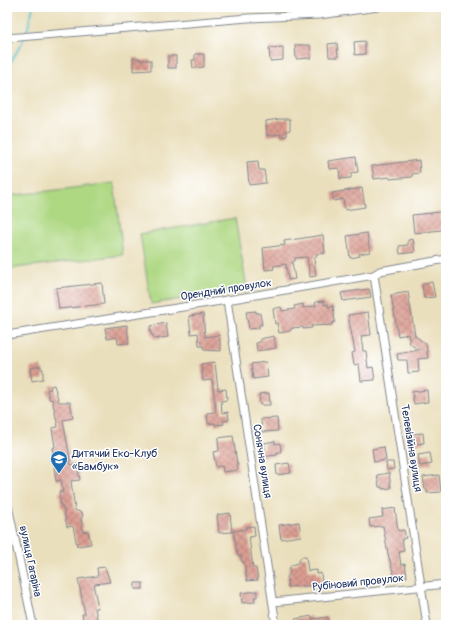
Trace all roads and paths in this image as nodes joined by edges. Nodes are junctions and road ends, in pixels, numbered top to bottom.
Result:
1 (378, 7) edge
2 (7, 38) edge
3 (446, 259) edge
4 (374, 275) junction
5 (227, 300) junction
6 (7, 335) edge
7 (7, 501) edge
8 (446, 584) edge
9 (421, 587) junction
10 (272, 602) junction
11 (33, 625) edge
12 (276, 625) edge
13 (427, 625) edge

1 - 2 street
3 - 4 street, Орендний провулок
4 - 5 street, Орендний провулок
4 - 9 street, Телевізійна вулиця
5 - 6 street, Орендний провулок
5 - 10 street, Сонячна вулиця
7 - 11 street, вулиця Гагаріна
8 - 9 street, Рубіновий провулок
9 - 10 street, Рубіновий провулок
9 - 13 street, Телевізійна вулиця
10 - 12 street, Сонячна вулиця

